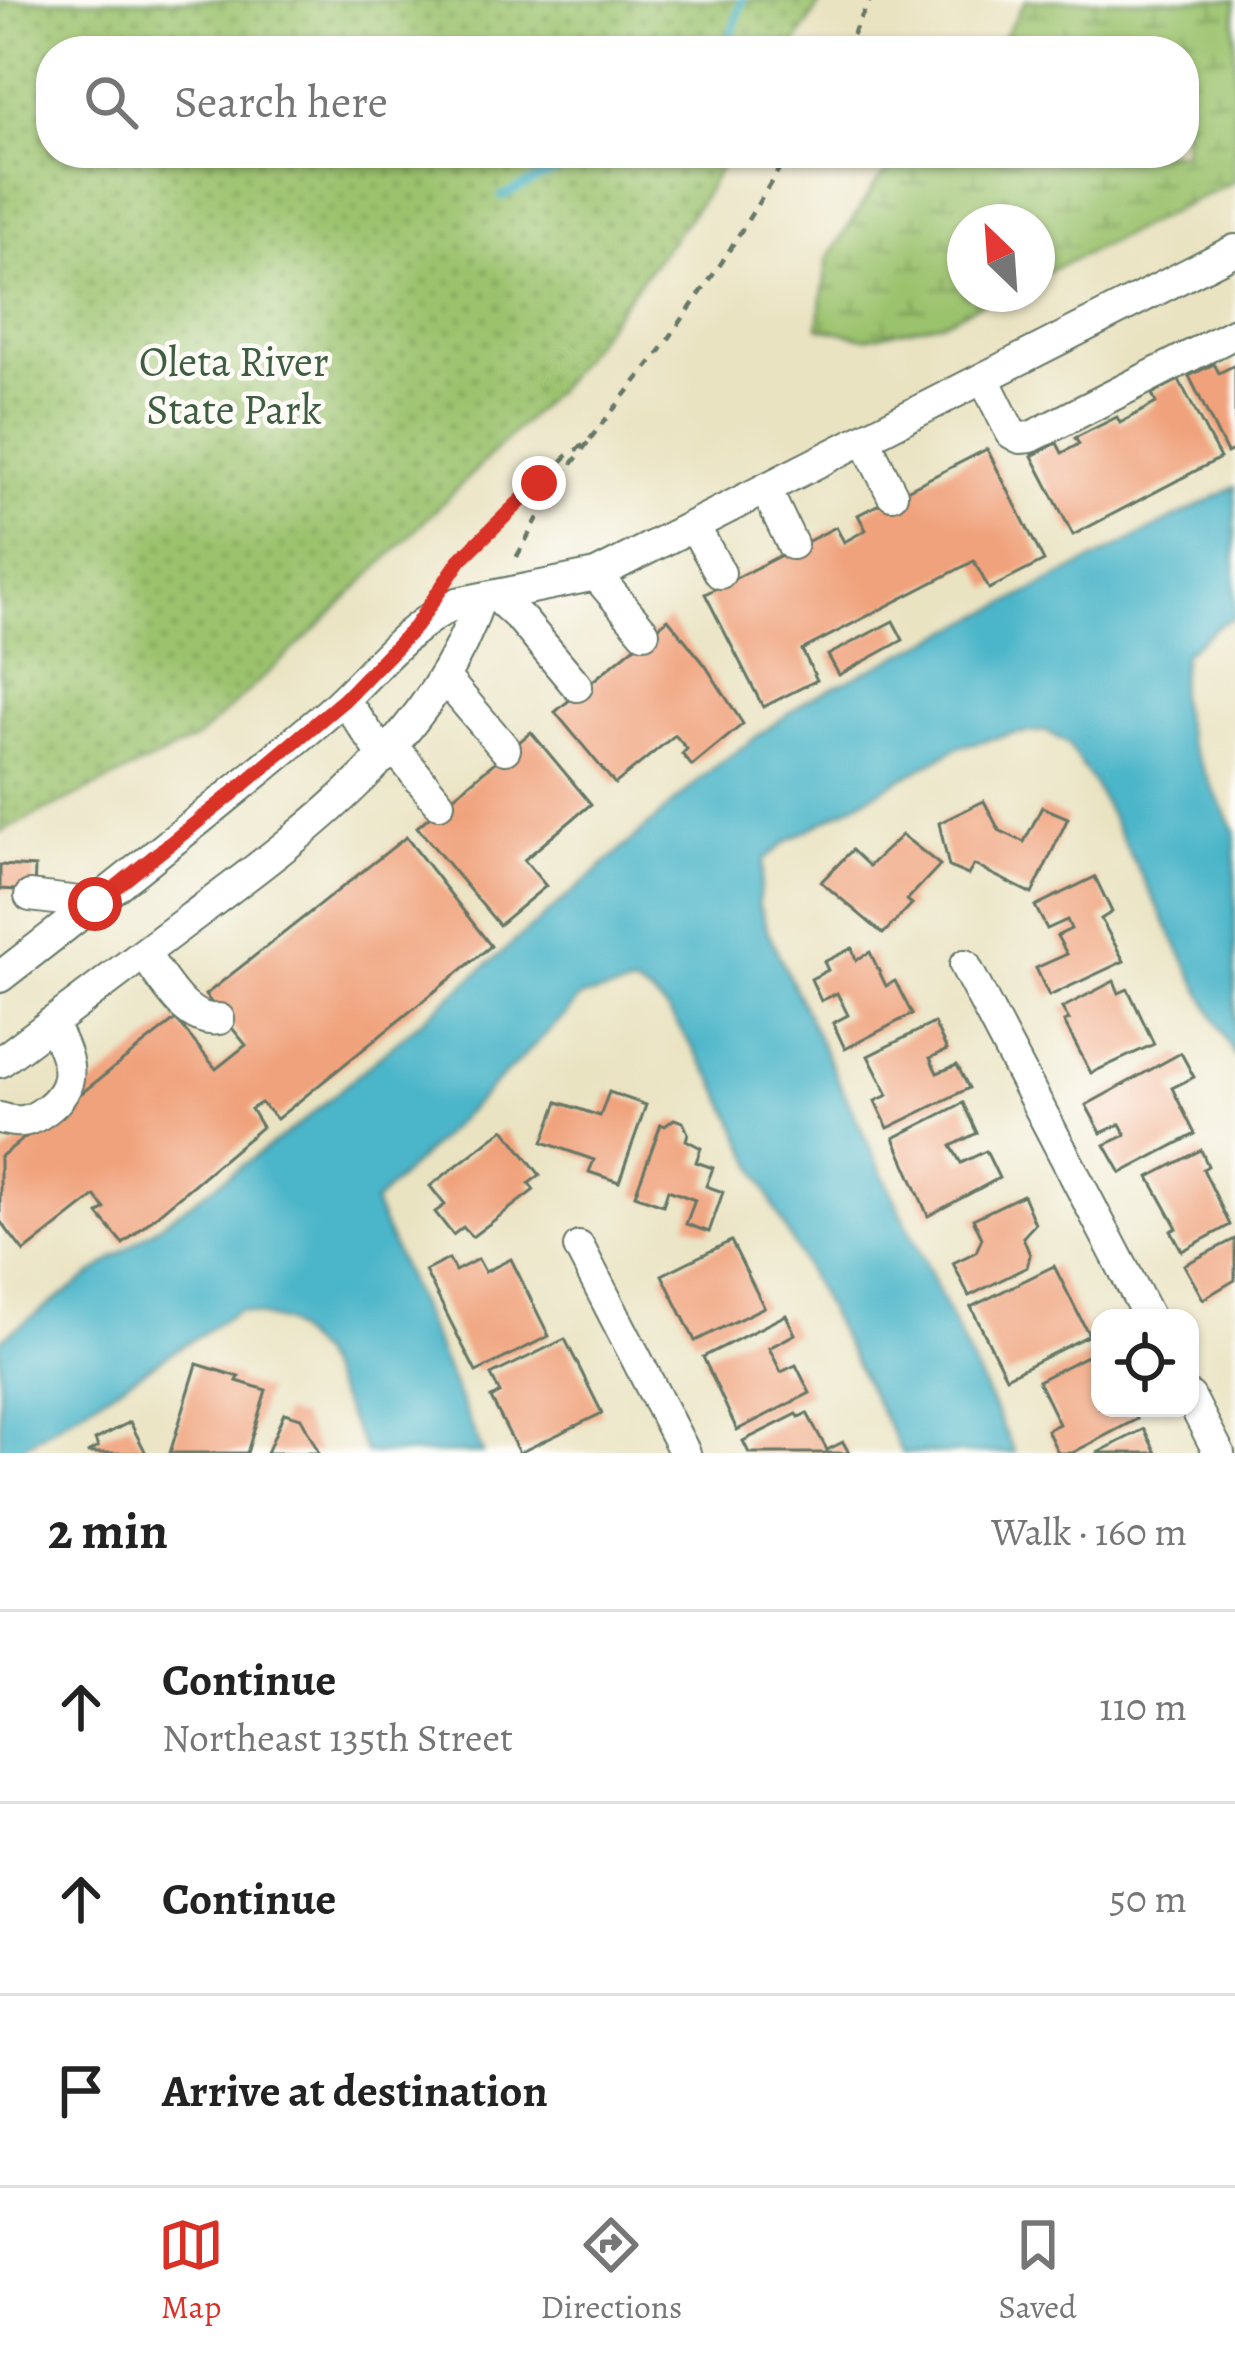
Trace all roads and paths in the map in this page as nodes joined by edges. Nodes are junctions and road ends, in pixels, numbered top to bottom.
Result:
1 (870, 0) edge
2 (852, 36) edge
3 (780, 168) edge
4 (1235, 250) edge
5 (1235, 333) edge
6 (984, 380) junction
7 (865, 440) junction
8 (589, 441) junction
9 (766, 490) junction
10 (892, 494) dead end
11 (694, 526) junction
12 (792, 544) dead end
13 (720, 573) dead end
14 (596, 575) junction
15 (445, 582) dead end
16 (488, 598) junction
17 (644, 632) dead end
18 (444, 676) junction
19 (577, 686) dead end
20 (344, 700) junction
21 (505, 749) dead end
22 (389, 752) junction
23 (439, 803) dead end
24 (30, 896) dead end
25 (95, 904) junction
26 (144, 954) junction
27 (965, 964) dead end
28 (0, 977) edge
29 (219, 1019) dead end
30 (51, 1023) junction
31 (0, 1062) edge
32 (0, 1118) edge
33 (579, 1247) dead end
34 (1144, 1309) edge
35 (1199, 1414) edge
36 (685, 1453) edge
37 (1219, 1453) edge

1 - 2 path
3 - 8 path
4 - 6 street
5 - 6 street
6 - 7 street
7 - 9 street
7 - 10 street
8 - 15 path
8 - 16 path
9 - 11 street
9 - 12 street
11 - 13 street
11 - 14 street
14 - 16 street
14 - 17 street
16 - 18 street
16 - 19 street
16 - 20 street
18 - 21 street
18 - 22 street
20 - 22 street
20 - 25 street
22 - 23 street
22 - 26 street
24 - 25 street
25 - 28 street
26 - 29 street
26 - 30 street
27 - 34 street
30 - 31 street
30 - 32 street
33 - 36 street
35 - 37 street

